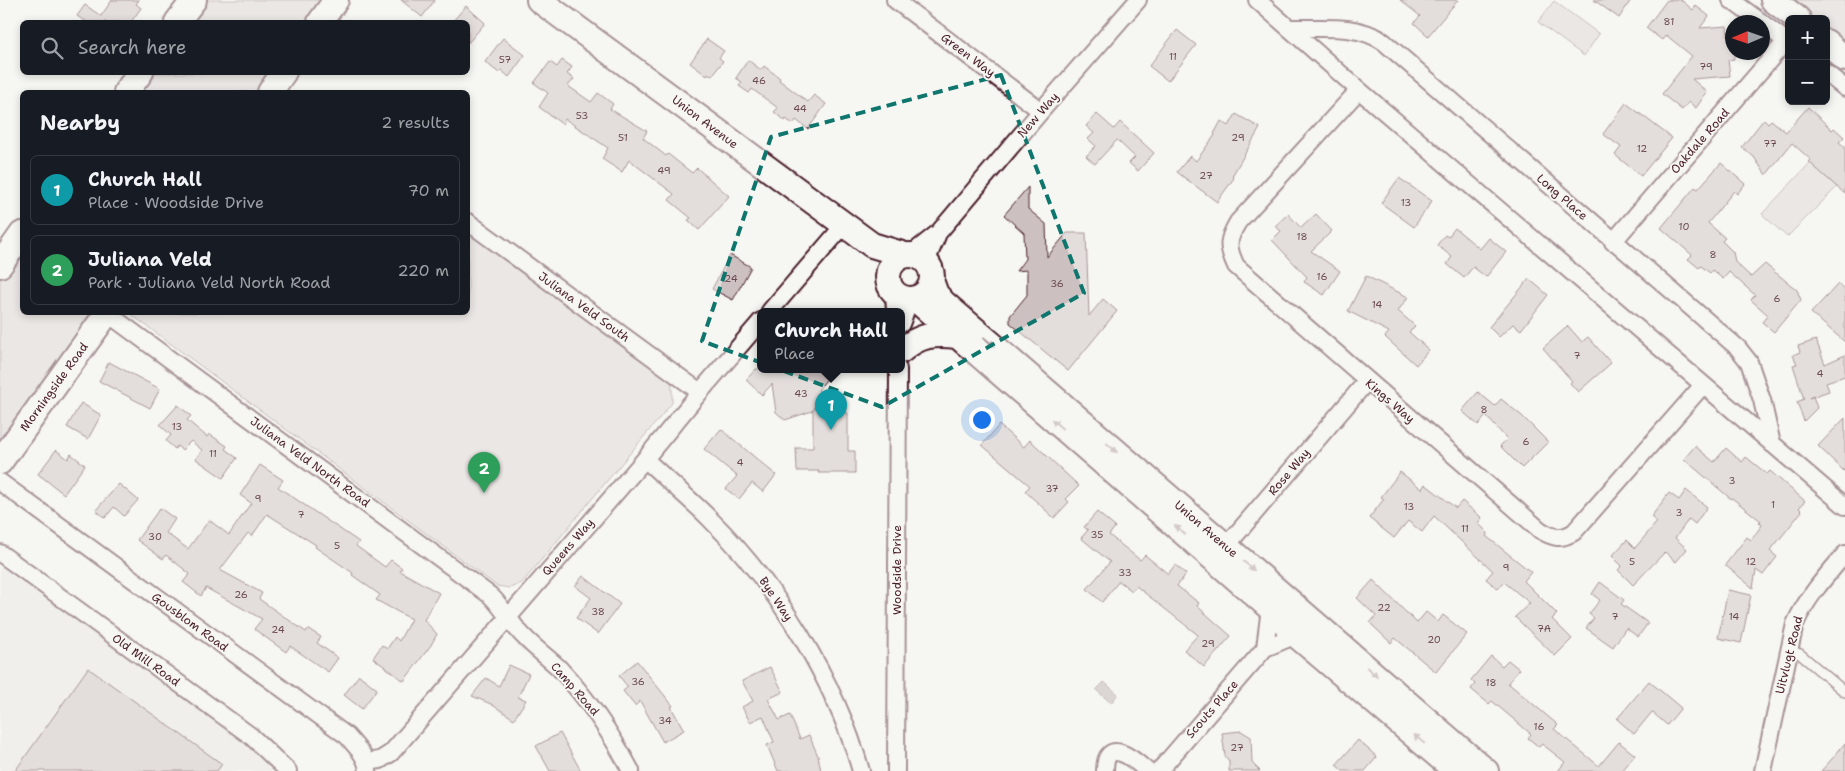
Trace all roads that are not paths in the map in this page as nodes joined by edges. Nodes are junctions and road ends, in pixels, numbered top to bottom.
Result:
1 (194, 0) edge
2 (336, 0) edge
3 (539, 0) edge
4 (895, 0) edge
5 (1138, 0) edge
6 (1257, 0) edge
7 (1731, 0) edge
8 (1773, 0) edge
9 (1751, 15) edge
10 (1793, 15) edge
11 (179, 20) edge
12 (321, 20) edge
13 (1290, 28) junction
14 (1770, 29) edge
15 (1785, 40) edge
16 (1785, 45) edge
17 (1830, 46) edge
18 (1845, 59) edge
19 (139, 75) edge
20 (1830, 76) edge
21 (1845, 88) edge
22 (128, 90) edge
23 (1359, 90) junction
24 (1041, 111) junction
25 (470, 223) edge
26 (844, 225) junction
27 (20, 237) edge
28 (1614, 242) junction
29 (0, 265) edge
30 (908, 281) edge
31 (773, 308) edge
32 (904, 308) edge
33 (107, 315) edge
34 (111, 315) edge
35 (757, 326) edge
36 (963, 330) junction
37 (905, 347) edge
38 (898, 373) edge
39 (1366, 381) junction
40 (1703, 385) junction
41 (700, 392) junction
42 (1772, 444) junction
43 (644, 459) junction
44 (0, 462) edge
45 (0, 482) edge
46 (1845, 506) edge
47 (1212, 546) junction
48 (0, 553) edge
49 (1845, 554) edge
50 (1276, 601) junction
51 (508, 616) junction
52 (1304, 627) junction
53 (1266, 648) junction
54 (1788, 650) junction
55 (1845, 692) edge
56 (367, 767) edge
57 (288, 771) edge
58 (631, 771) edge
59 (861, 771) edge
60 (896, 771) edge
61 (1105, 771) edge
62 (1147, 771) edge
63 (1159, 771) edge
64 (1456, 771) edge
65 (1486, 771) edge
66 (1763, 771) edge

1 - 11 street
2 - 12 street
3 - 26 street, Union Avenue
4 - 24 street, Green Way
5 - 24 street, New Way
6 - 13 street
7 - 9 street
8 - 10 street
13 - 23 street
13 - 28 street, Long Place
14 - 15 street
16 - 28 street, Oakdale Road
17 - 18 street
19 - 22 street
20 - 21 street
23 - 39 street, Kings Way
23 - 40 street
24 - 30 street, New Way
25 - 41 street, Juliana Veld South
26 - 30 street, Union Avenue
26 - 31 street
27 - 29 street
28 - 42 street, Long Place
30 - 32 street
30 - 36 street, Union Avenue
33 - 44 street, Morningside Road
34 - 51 street, Juliana Veld North Road
35 - 41 street, Queens Way
36 - 37 street
36 - 47 street, Union Avenue
38 - 60 street, Woodside Drive
39 - 40 street, Kings Way
39 - 47 street, Rose Way
40 - 42 street
41 - 43 street, Queens Way
42 - 46 street
43 - 51 street, Queens Way
43 - 59 street, Bye Way
45 - 56 street, Gousblom Road
47 - 50 street, Union Avenue
48 - 57 street, Old Mill Road
49 - 54 street, Uitvlugt Road
50 - 52 street, Union Avenue
50 - 53 street
51 - 56 street, Queens Way
51 - 58 street, Camp Road
52 - 53 street, Scouts Place
64 -> 52 street, Union Avenue
52 -> 65 street, Union Avenue
53 - 63 street, Scouts Place
54 - 55 lane
54 - 66 street, Uitvlugt Road
61 - 62 street

